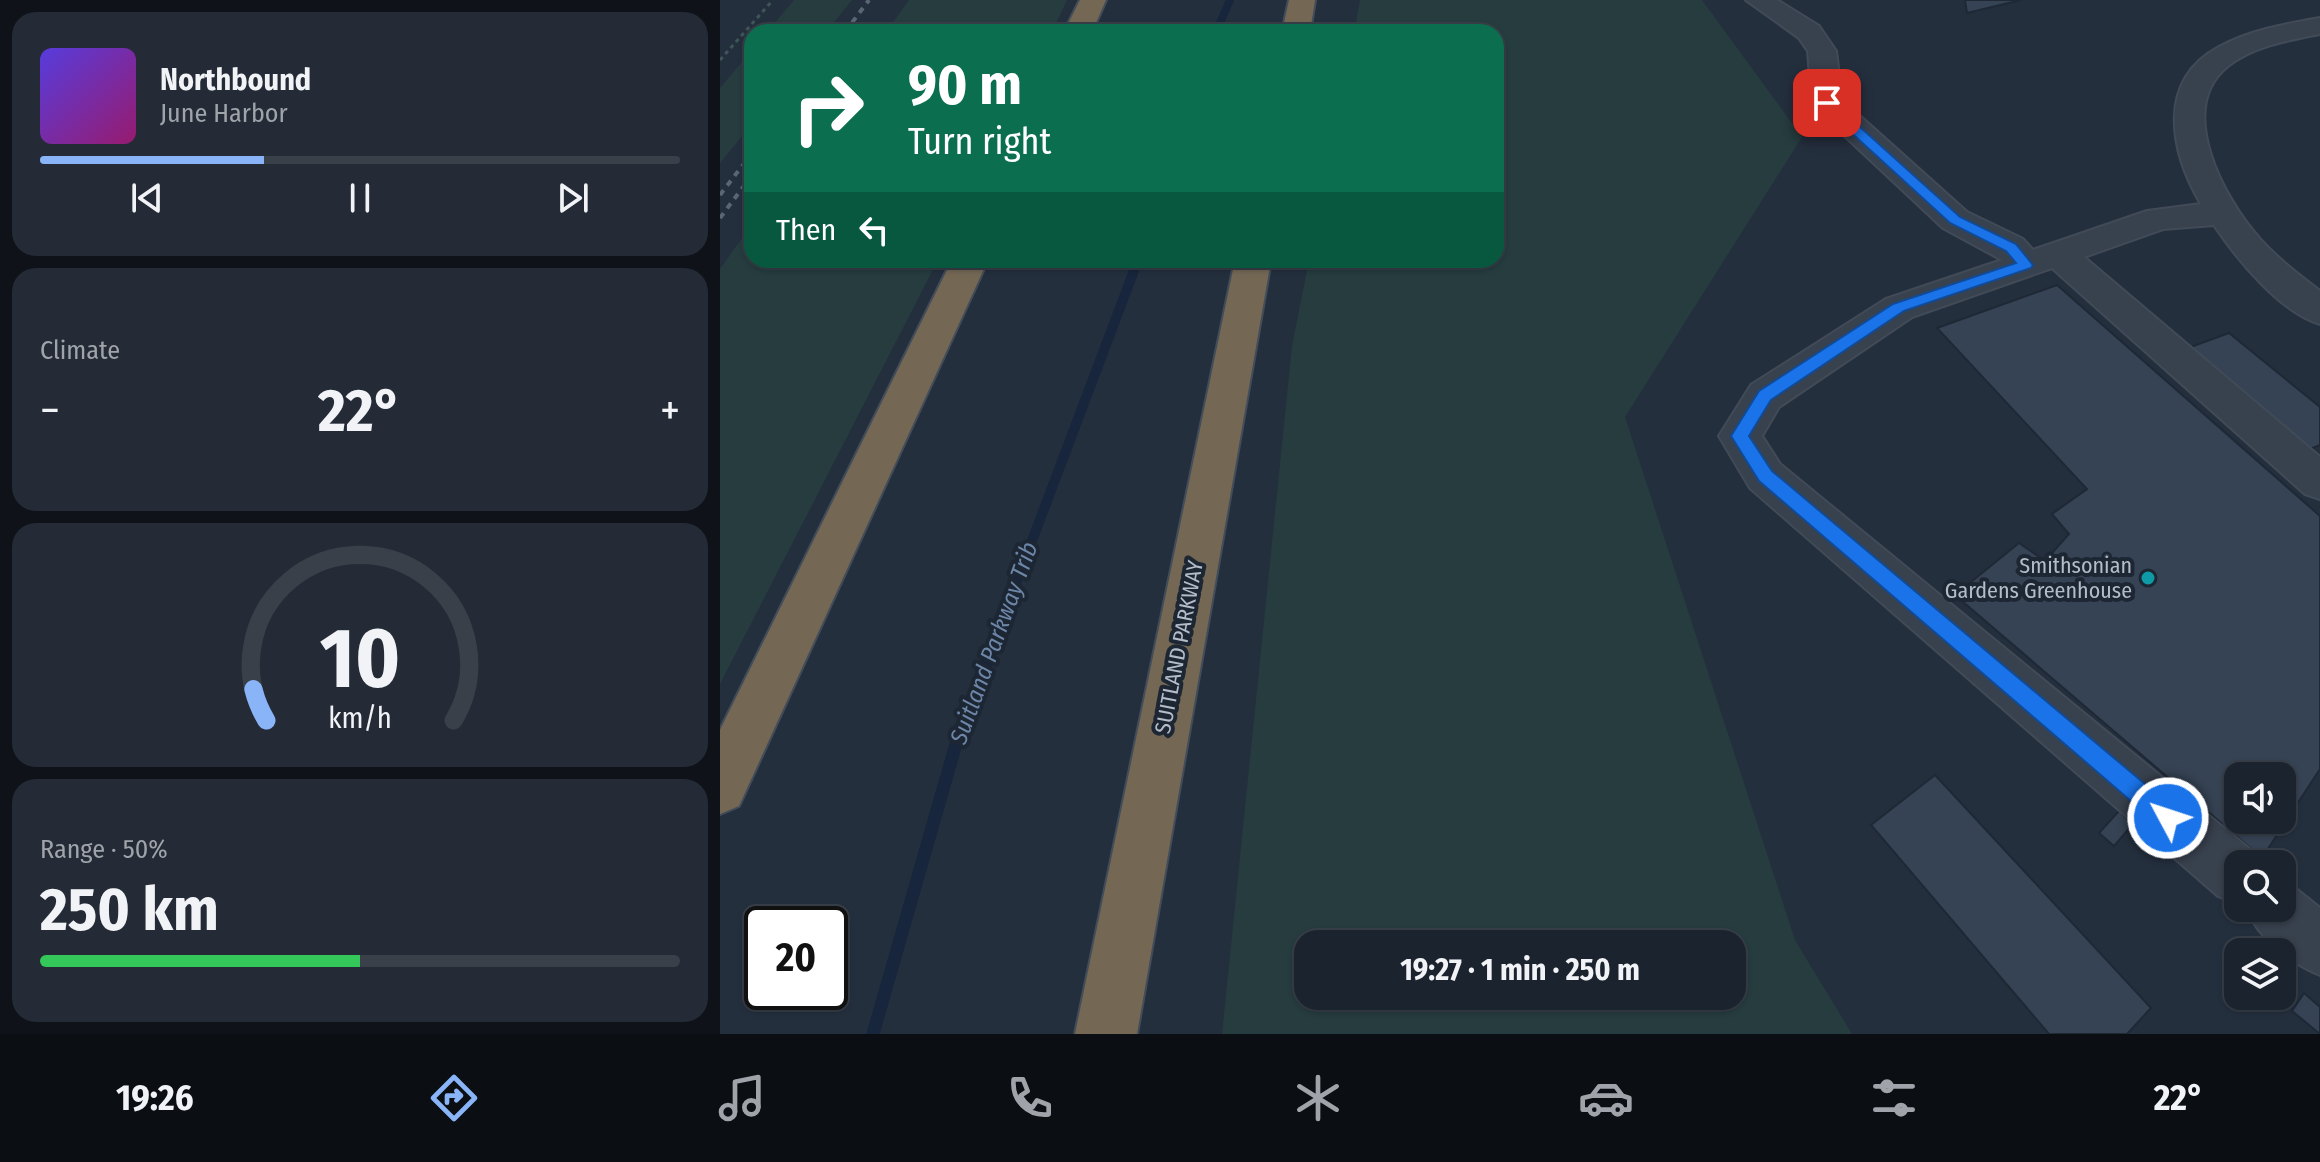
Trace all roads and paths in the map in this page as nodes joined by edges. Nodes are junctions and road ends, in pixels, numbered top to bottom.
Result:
1 (773, 0) edge
2 (1093, 0) edge
3 (1302, 0) edge
4 (1759, 0) edge
5 (752, 24) edge
6 (1082, 24) edge
7 (1298, 24) edge
8 (2320, 26) edge
9 (744, 33) edge
10 (720, 60) edge
11 (2224, 213) junction
12 (2042, 259) junction
13 (966, 268) edge
14 (1251, 268) edge
15 (2320, 311) edge
16 (2320, 482) edge
17 (720, 787) edge
18 (2224, 864) edge
19 (2292, 922) edge
20 (2320, 946) edge
21 (1106, 1034) edge

1 - 5 path
2 - 6 highway
3 - 7 highway
4 - 12 lane
8 - 11 lane
9 - 10 path
11 - 12 lane
11 - 15 lane
12 - 16 lane
12 - 18 lane
13 - 17 highway
14 - 21 highway, SUITLAND PARKWAY
19 - 20 lane

